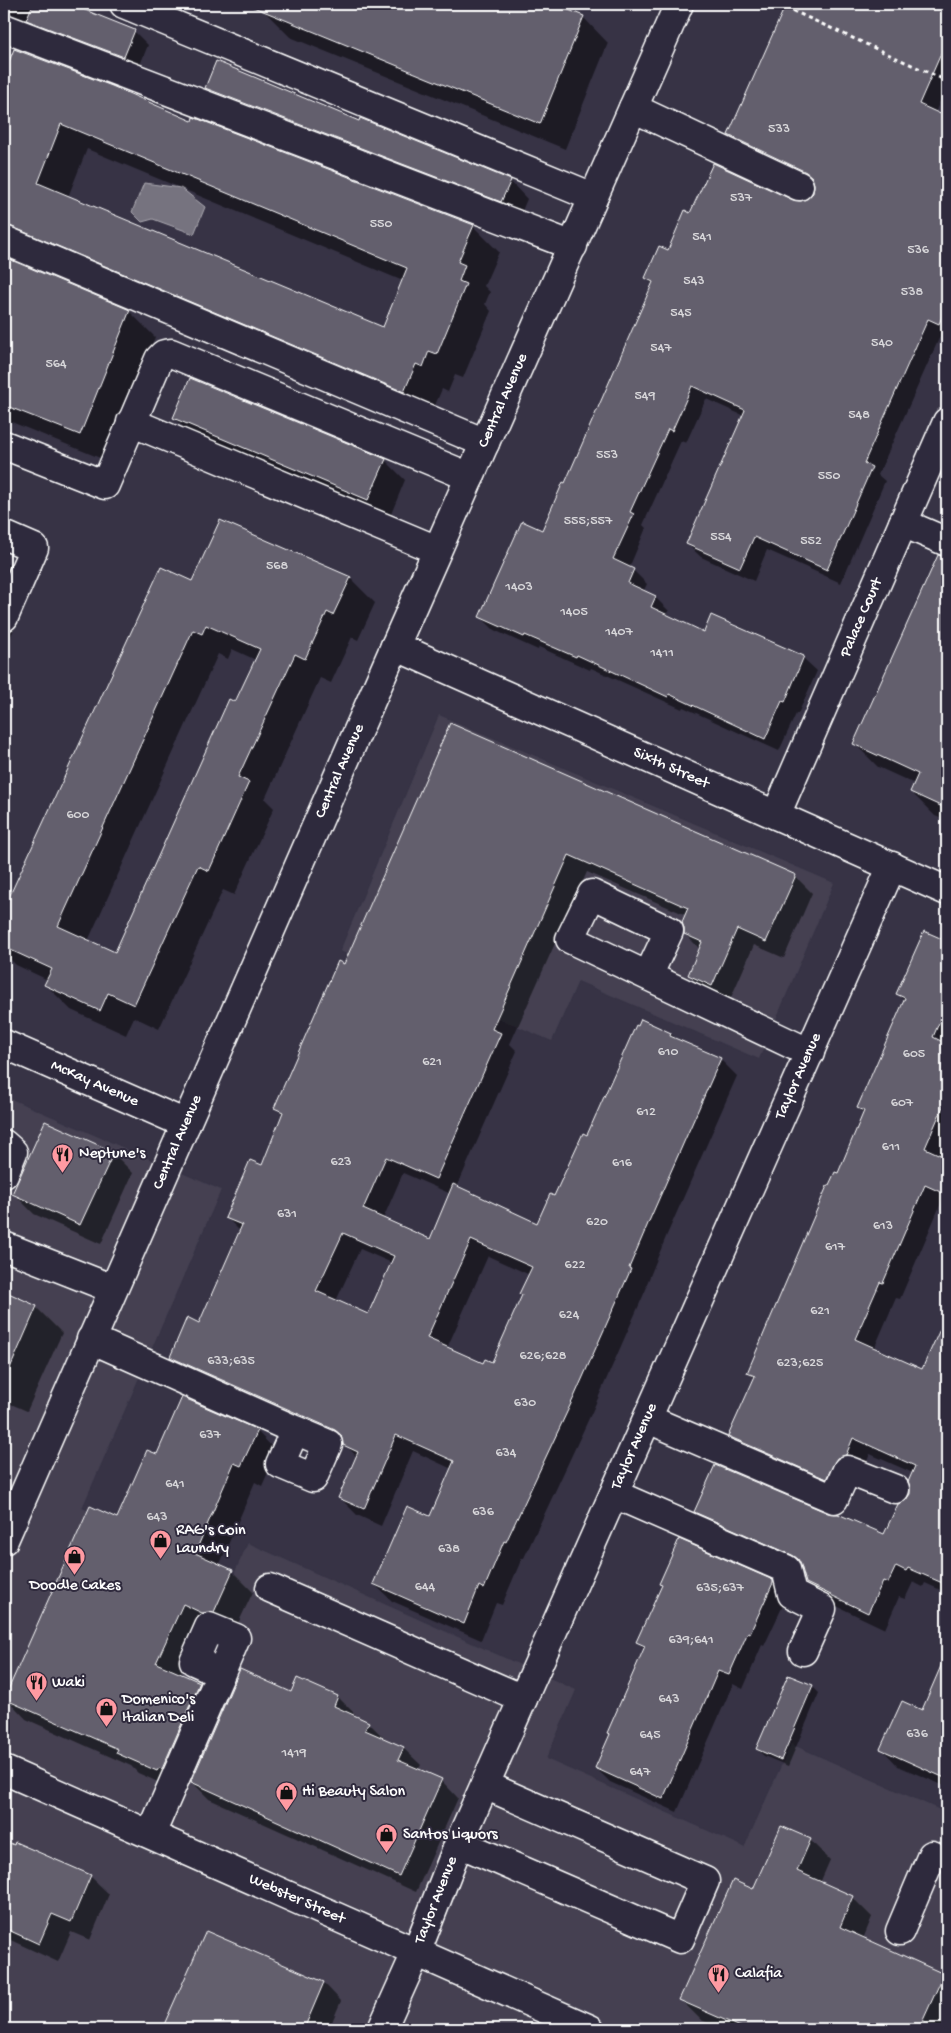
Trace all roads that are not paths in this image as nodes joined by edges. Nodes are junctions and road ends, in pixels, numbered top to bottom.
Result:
1 (124, 4) edge
2 (679, 4) edge
3 (7, 38) edge
4 (632, 108) junction
5 (799, 186) dead end
6 (594, 197) junction
7 (4, 240) edge
8 (573, 246) junction
9 (132, 422) junction
10 (947, 422) edge
11 (485, 443) junction
12 (4, 445) edge
13 (470, 477) junction
14 (903, 523) junction
15 (4, 535) edge
16 (947, 542) edge
17 (438, 550) junction
18 (4, 617) edge
19 (395, 646) junction
20 (776, 815) junction
21 (892, 866) junction
22 (947, 891) edge
23 (648, 976) dead end
24 (4, 1044) edge
25 (810, 1053) junction
26 (186, 1124) junction
27 (4, 1144) edge
28 (4, 1174) edge
29 (4, 1246) edge
30 (113, 1289) junction
31 (91, 1339) junction
32 (648, 1419) junction
33 (295, 1430) dead end
34 (895, 1490) dead end
35 (614, 1494) junction
36 (13, 1496) edge
37 (4, 1540) edge
38 (270, 1588) dead end
39 (803, 1651) dead end
40 (221, 1673) dead end
41 (523, 1699) junction
42 (4, 1770) edge
43 (485, 1786) junction
44 (151, 1834) junction
45 (459, 1844) junction
46 (932, 1856) dead end
47 (900, 1931) dead end
48 (416, 1954) junction
49 (382, 2029) edge
50 (590, 2029) edge

1 - 6 street
2 - 4 street, Central Avenue
3 - 8 street
4 - 5 street
4 - 6 street, Central Avenue
6 - 8 street, Central Avenue
7 - 11 street
8 - 11 street, Central Avenue
9 - 12 street
9 - 13 street
9 - 17 street
10 - 14 street, Palace Court
11 - 13 street, Central Avenue
13 - 17 street, Central Avenue
14 - 16 street
14 - 20 street, Palace Court
15 - 18 street
17 - 19 street, Central Avenue
19 - 20 street, Sixth Street
19 - 26 street, Central Avenue
20 - 21 street, Sixth Street
21 - 22 street, Sixth Street
21 - 25 street, Taylor Avenue
23 - 25 street
24 - 26 street, McKay Avenue
25 - 32 street, Taylor Avenue
26 - 30 street, Central Avenue
27 - 28 street
29 - 30 street
30 - 31 street, Central Avenue
31 - 33 street
31 - 36 street, Central Avenue
32 - 34 street
32 - 35 street, Taylor Avenue
35 - 39 street
35 - 41 street, Taylor Avenue
36 - 37 street, Central Avenue
38 - 41 street
40 - 44 street
41 - 43 street, Taylor Avenue
42 - 44 street, Webster Street
43 - 45 street, Taylor Avenue
43 - 45 street
44 - 48 street, Webster Street
45 - 48 street, Taylor Avenue
46 - 47 street
48 - 49 street, Taylor Avenue
48 - 50 street, Webster Street

